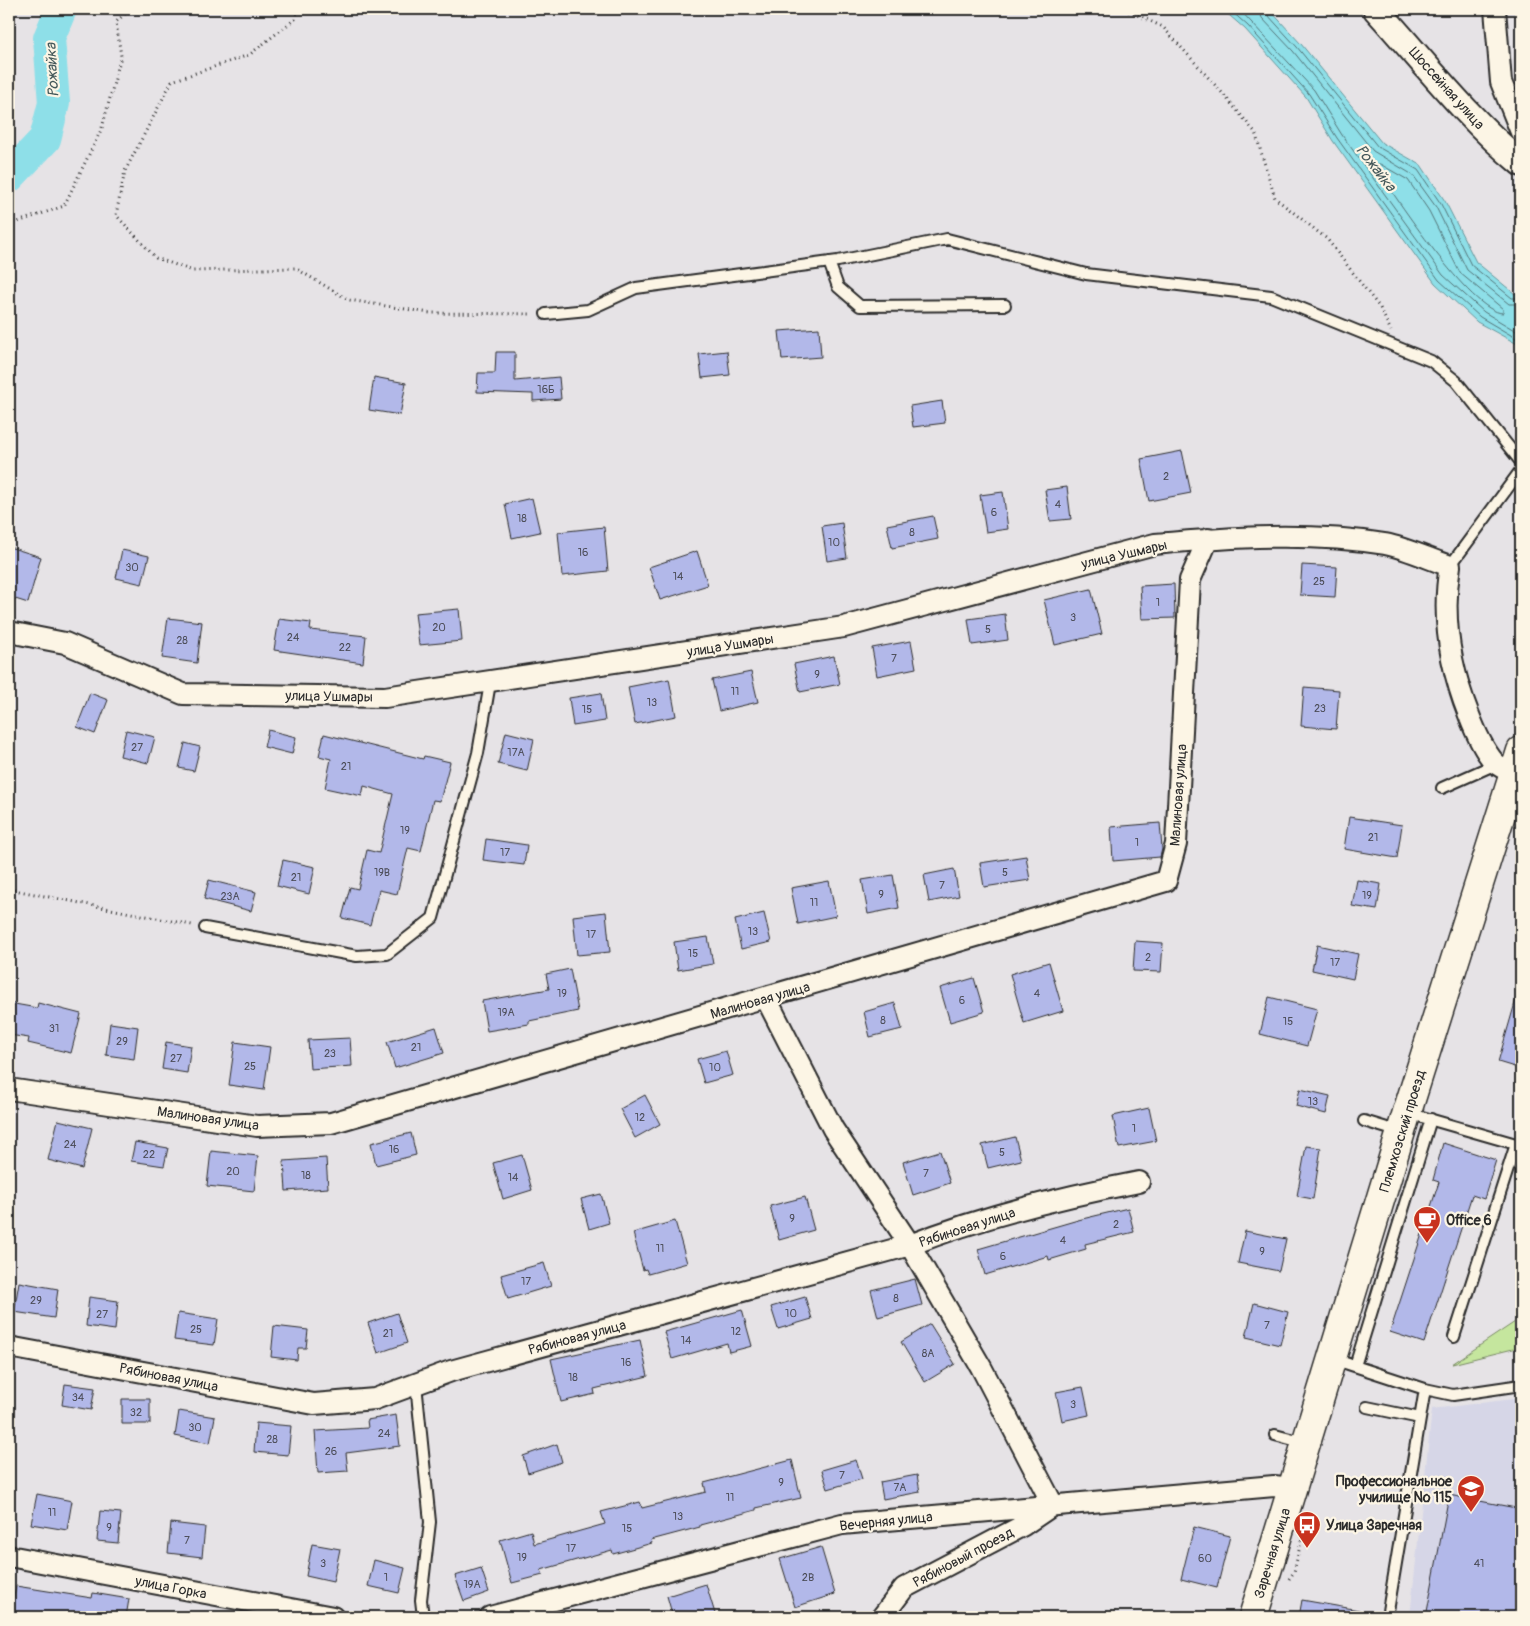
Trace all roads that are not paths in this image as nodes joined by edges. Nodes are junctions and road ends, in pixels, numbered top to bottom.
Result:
1 (1376, 9) edge
2 (1495, 9) edge
3 (1521, 132) edge
4 (1521, 163) edge
5 (830, 262) junction
6 (1005, 305) dead end
7 (546, 314) road end
8 (1521, 462) edge
9 (1521, 470) edge
10 (1208, 539) junction
11 (1450, 566) junction
12 (9, 632) edge
13 (490, 683) junction
14 (1513, 766) edge
15 (1442, 788) dead end
16 (205, 928) road end
17 (766, 998) junction
18 (9, 1088) edge
19 (1364, 1121) dead end
20 (1413, 1121) junction
21 (1139, 1182) dead end
22 (910, 1245) junction
23 (1454, 1337) dead end
24 (9, 1347) edge
25 (1344, 1362) junction
26 (416, 1384) junction
27 (1521, 1385) edge
28 (1425, 1389) junction
29 (1367, 1408) dead end
30 (1420, 1418) junction
31 (1275, 1435) dead end
32 (1306, 1443) junction
33 (1292, 1488) junction
34 (1053, 1505) junction
35 (9, 1556) edge
36 (333, 1617) edge
37 (423, 1617) edge
38 (490, 1617) edge
39 (882, 1617) edge
40 (1253, 1617) edge
41 (1387, 1617) edge

1 - 4 street, Шоссейная улица
2 - 3 street
5 - 6 lane
5 - 7 lane
5 - 8 lane
9 - 11 lane
10 - 11 street, улица Ушмары
10 - 13 street, улица Ушмары
10 - 17 street, Малиновая улица
11 - 14 street
12 - 13 street, улица Ушмары
13 - 16 lane
14 - 15 lane
14 - 20 main road, Племхозский проезд
17 - 18 street, Малиновая улица
17 - 22 street
19 - 20 lane
20 - 23 lane
20 - 25 main road, Племхозский проезд
21 - 22 street, Рябиновая улица
22 - 26 street, Рябиновая улица
22 - 34 street
24 - 26 street, Рябиновая улица
25 - 28 lane
25 - 32 main road, Племхозский проезд
26 - 37 lane
27 - 28 lane
28 - 30 lane
29 - 30 lane
30 - 41 lane
31 - 32 lane
32 - 33 main road, Племхозский проезд
33 - 34 street, Вечерняя улица
33 - 40 main road, Заречная улица
34 - 38 street, Вечерняя улица
34 - 39 street, Рябиновый проезд
35 - 36 street, улица Горка

